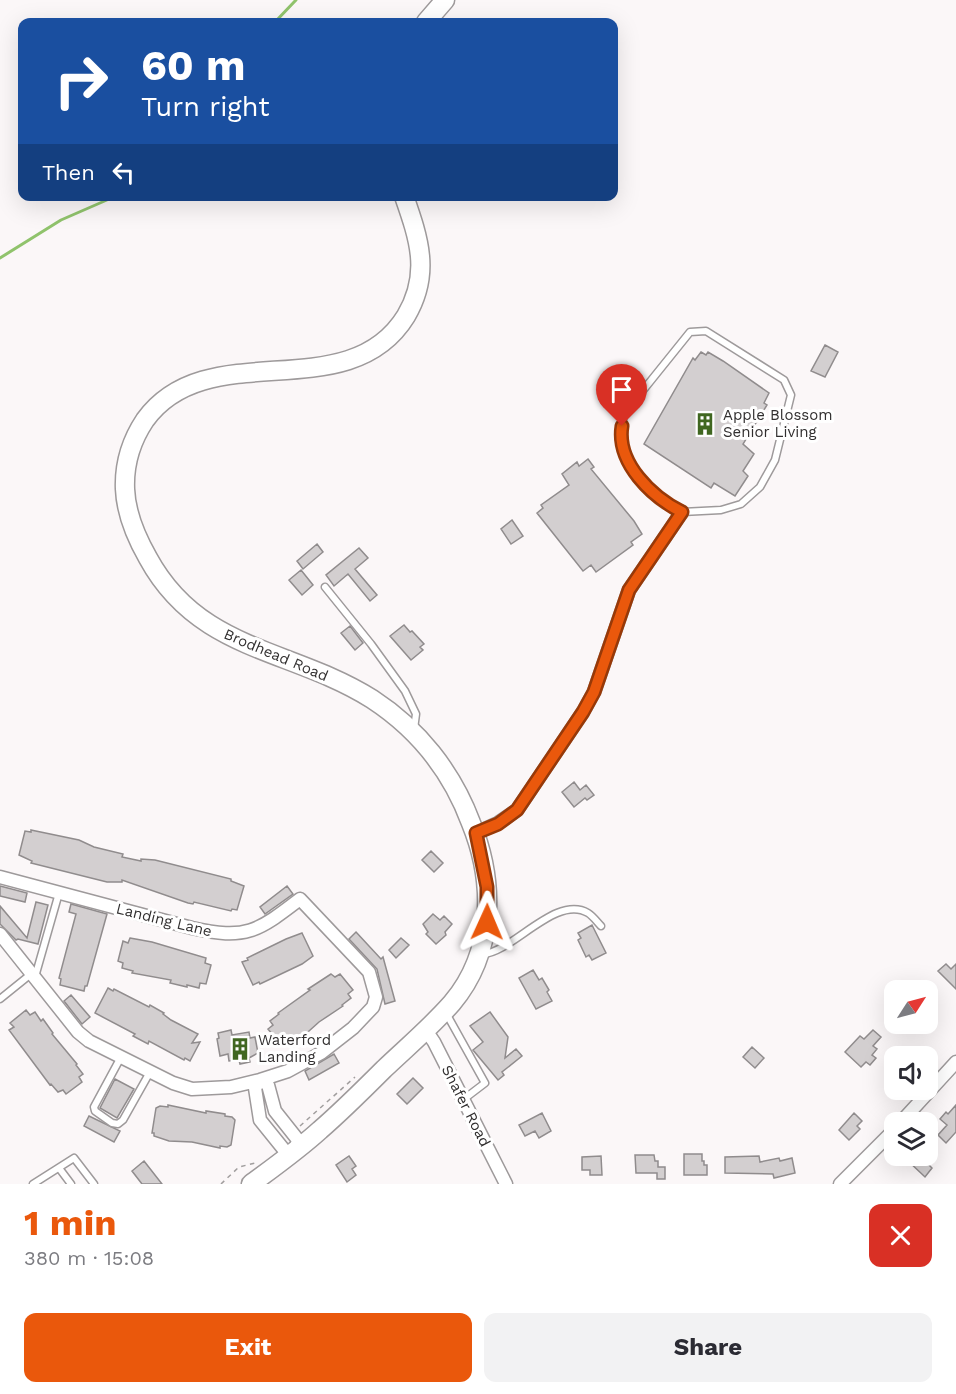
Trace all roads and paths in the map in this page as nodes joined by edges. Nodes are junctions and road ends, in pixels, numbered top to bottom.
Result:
1 (445, 0) edge
2 (429, 18) edge
3 (406, 201) edge
4 (682, 512) junction
5 (325, 587) dead end
6 (414, 733) junction
7 (476, 833) junction
8 (0, 877) edge
9 (59, 892) junction
10 (601, 926) dead end
11 (0, 934) edge
12 (479, 954) junction
13 (33, 975) junction
14 (0, 999) edge
15 (444, 1011) junction
16 (425, 1029) junction
17 (121, 1057) junction
18 (956, 1062) edge
19 (150, 1072) junction
20 (358, 1074) dead end
21 (260, 1080) junction
22 (463, 1099) junction
23 (910, 1112) edge
24 (292, 1132) junction
25 (884, 1141) edge
26 (296, 1151) junction
27 (59, 1168) junction
28 (260, 1176) edge
29 (33, 1184) edge
30 (71, 1184) edge
31 (94, 1184) edge
32 (221, 1184) edge
33 (506, 1184) edge
34 (840, 1184) edge

1 - 2 main road
3 - 6 main road, Brodhead Road
4 - 4 lane
4 - 7 street
5 - 6 lane
6 - 7 main road, Brodhead Road
7 - 12 main road, Brodhead Road
8 - 9 street, Landing Lane
9 - 13 lane
9 - 21 street, Landing Lane
10 - 12 lane
11 - 13 street, Landing Lane
12 - 15 main road, Brodhead Road
13 - 14 lane
13 - 17 street, Landing Lane
15 - 16 main road, Brodhead Road
15 - 22 lane
16 - 22 street, Shafer Road
16 - 26 main road, Brodhead Road
17 - 19 street, Landing Lane
17 - 19 lane
18 - 23 street
19 - 21 street, Landing Lane
20 - 24 path
21 - 24 street
21 - 26 street
22 - 33 street, Shafer Road
24 - 26 street
25 - 34 street
26 - 28 main road, Brodhead Road
27 - 29 lane
27 - 30 lane
27 - 31 lane
28 - 32 path

